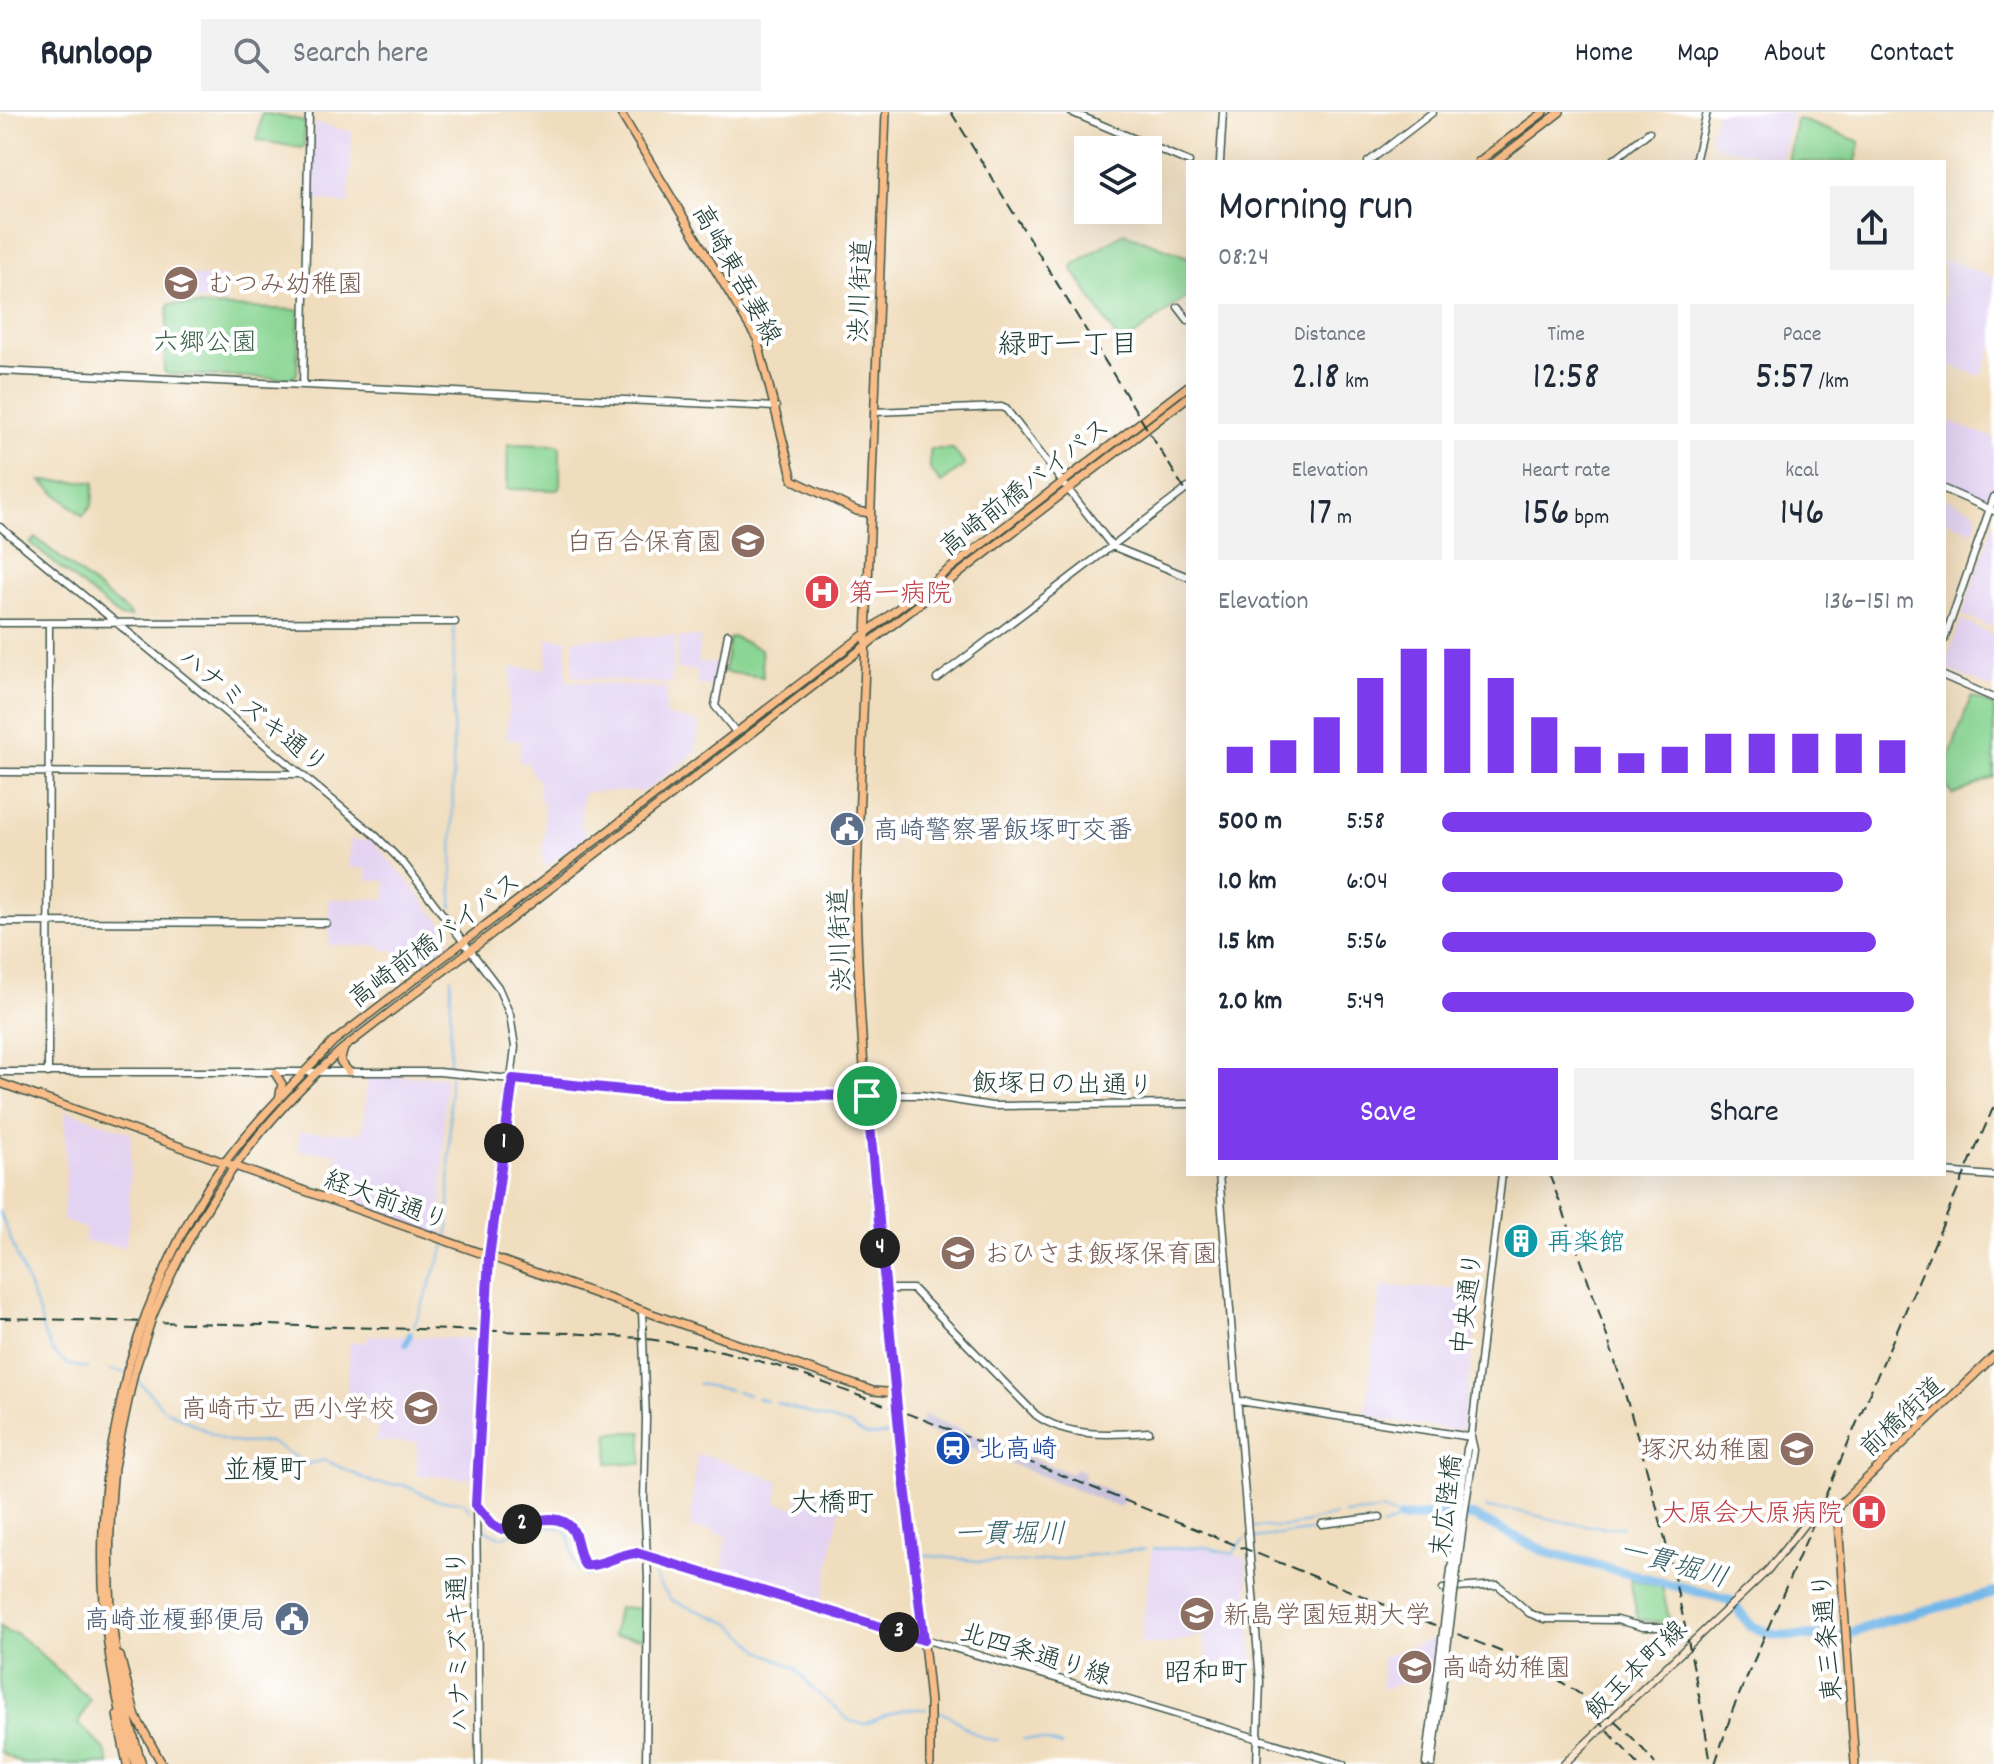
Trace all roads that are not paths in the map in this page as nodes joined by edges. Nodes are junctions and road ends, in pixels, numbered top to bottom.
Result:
1 (309, 112) edge
2 (620, 112) edge
3 (886, 112) edge
4 (1071, 112) edge
5 (1223, 112) edge
6 (1433, 112) edge
7 (1544, 112) edge
8 (1560, 112) edge
9 (1707, 112) edge
10 (1649, 132) dead end
11 (1220, 160) edge
12 (1371, 160) edge
13 (1481, 160) edge
14 (1498, 160) edge
15 (1614, 160) edge
16 (1695, 160) edge
17 (1186, 161) edge
18 (1178, 307) dead end
19 (1186, 317) edge
20 (0, 371) edge
21 (303, 385) junction
22 (1186, 388) edge
23 (1186, 399) edge
24 (776, 407) junction
25 (874, 412) junction
26 (1062, 482) junction
27 (1186, 490) edge
28 (1946, 490) edge
29 (1068, 491) junction
30 (1994, 497) edge
31 (1992, 510) edge
32 (870, 513) junction
33 (0, 527) edge
34 (1112, 546) junction
35 (1186, 576) edge
36 (455, 622) dead end
37 (0, 623) edge
38 (49, 623) junction
39 (115, 624) junction
40 (867, 632) junction
41 (728, 634) dead end
42 (1946, 635) edge
43 (866, 646) junction
44 (1946, 677) edge
45 (937, 679) dead end
46 (1994, 698) edge
47 (736, 732) junction
48 (0, 772) edge
49 (49, 773) junction
50 (301, 774) junction
51 (0, 922) edge
52 (49, 922) junction
53 (326, 923) dead end
54 (465, 941) junction
55 (471, 949) junction
56 (345, 1047) junction
57 (349, 1072) junction
58 (48, 1073) junction
59 (275, 1073) junction
60 (304, 1073) junction
61 (315, 1073) junction
62 (0, 1074) edge
63 (513, 1079) junction
64 (0, 1083) edge
65 (867, 1096) junction
66 (278, 1101) junction
67 (1186, 1104) edge
68 (228, 1164) junction
69 (1946, 1172) edge
70 (1219, 1176) edge
71 (1502, 1176) edge
72 (1994, 1176) edge
73 (489, 1257) junction
74 (884, 1289) junction
75 (642, 1310) junction
76 (1994, 1356) edge
77 (1982, 1367) junction
78 (1994, 1369) edge
79 (898, 1393) junction
80 (1239, 1401) junction
81 (1149, 1432) dead end
82 (1471, 1437) junction
83 (111, 1466) junction
84 (1837, 1507) junction
85 (476, 1512) junction
86 (1380, 1517) dead end
87 (1322, 1524) dead end
88 (646, 1556) junction
89 (1443, 1589) dead end
90 (110, 1603) junction
91 (1675, 1627) dead end
92 (924, 1640) junction
93 (121, 1662) junction
94 (117, 1695) junction
95 (129, 1722) junction
96 (1258, 1740) junction
97 (127, 1764) edge
98 (135, 1764) edge
99 (142, 1764) edge
100 (162, 1764) edge
101 (479, 1764) edge
102 (646, 1764) edge
103 (930, 1764) edge
104 (1257, 1764) edge
105 (1343, 1764) edge
106 (1429, 1764) edge
107 (1564, 1764) edge
108 (1855, 1764) edge

1 - 21 street
2 - 24 main road, 高崎東吾妻線
3 - 25 main road, 渋川街道
4 - 17 street
5 - 11 street
6 - 12 street
7 - 13 main road
8 - 14 main road
9 - 16 street
10 - 15 street
18 - 19 street
20 - 21 street
21 - 24 street
22 - 26 main road, 高崎前橋バイパス
23 - 29 main road, 高崎前橋バイパス
24 - 32 main road, 高崎東吾妻線
25 - 26 street
25 - 32 main road, 渋川街道
26 - 29 street
26 - 40 main road, 高崎前橋バイパス
27 - 34 street
28 - 31 street
29 - 34 street
29 - 43 main road, 高崎前橋バイパス
30 - 31 street
31 - 42 street
32 - 40 main road, 渋川街道
33 - 39 street, ハナミズキ通り
34 - 35 street
34 - 45 street
36 - 39 street
37 - 38 street
38 - 39 street
38 - 49 street
39 - 50 street, ハナミズキ通り
40 - 43 main road, 渋川街道
40 - 47 main road, 高崎前橋バイパス
41 - 47 street
43 - 55 main road, 高崎前橋バイパス
43 - 65 main road, 渋川街道
44 - 46 street
47 - 54 main road, 高崎前橋バイパス
48 - 49 street
49 - 50 street
49 - 52 street
50 - 54 street, ハナミズキ通り
51 - 52 street
52 - 53 street
52 - 58 street
54 - 55 street, ハナミズキ通り
54 - 60 main road, 高崎前橋バイパス
55 - 56 main road, 高崎前橋バイパス
55 - 63 street, ハナミズキ通り
56 - 57 main road
56 - 61 main road, 高崎前橋バイパス
57 - 61 street, 飯塚日の出通り
57 - 63 street, 飯塚日の出通り
58 - 59 street, 飯塚日の出通り
58 - 62 street, 飯塚日の出通り
59 - 60 street, 飯塚日の出通り
59 - 66 main road
60 - 61 street, 飯塚日の出通り
60 - 66 main road, 高崎前橋バイパス
61 - 68 main road, 高崎前橋バイパス
63 - 65 street, 飯塚日の出通り
63 - 73 street, ハナミズキ通り
64 - 68 main road, 経大前通り
65 - 67 street, 飯塚日の出通り
65 - 74 main road, 渋川街道
66 - 68 main road, 高崎前橋バイパス
68 - 73 main road, 経大前通り
68 - 83 main road, 高崎前橋バイパス, bridge
69 - 72 street
70 - 80 street
71 - 82 street, 中央通り
73 - 75 main road, 経大前通り
73 - 85 street, ハナミズキ通り
74 - 79 main road, 渋川街道
74 - 81 street
75 - 79 main road, 経大前通り
75 - 88 street
76 - 77 main road, 前橋街道
77 - 78 street
77 - 84 main road, 前橋街道
79 - 92 main road, 渋川街道
80 - 82 street
80 - 96 street
82 - 106 street, 末広陸橋, bridge
83 - 90 main road, 高崎前橋バイパス
83 - 94 main road, 高崎前橋バイパス
84 - 107 main road, 飯玉本町線
84 - 108 main road, 東三条通り
85 - 88 street, 北四条通り線
85 - 101 street, ハナミズキ通り
86 - 87 street
88 - 92 street, 北四条通り線
88 - 102 street
89 - 91 street
90 - 93 main road
90 - 95 main road, 高崎前橋バイパス
92 - 96 street, 北四条通り線
92 - 103 main road, 渋川街道
93 - 95 main road
93 - 100 main road
94 - 97 main road
94 - 98 main road, 高崎前橋バイパス
95 - 99 main road, 高崎前橋バイパス
96 - 104 street
96 - 105 street, 北四条通り線

